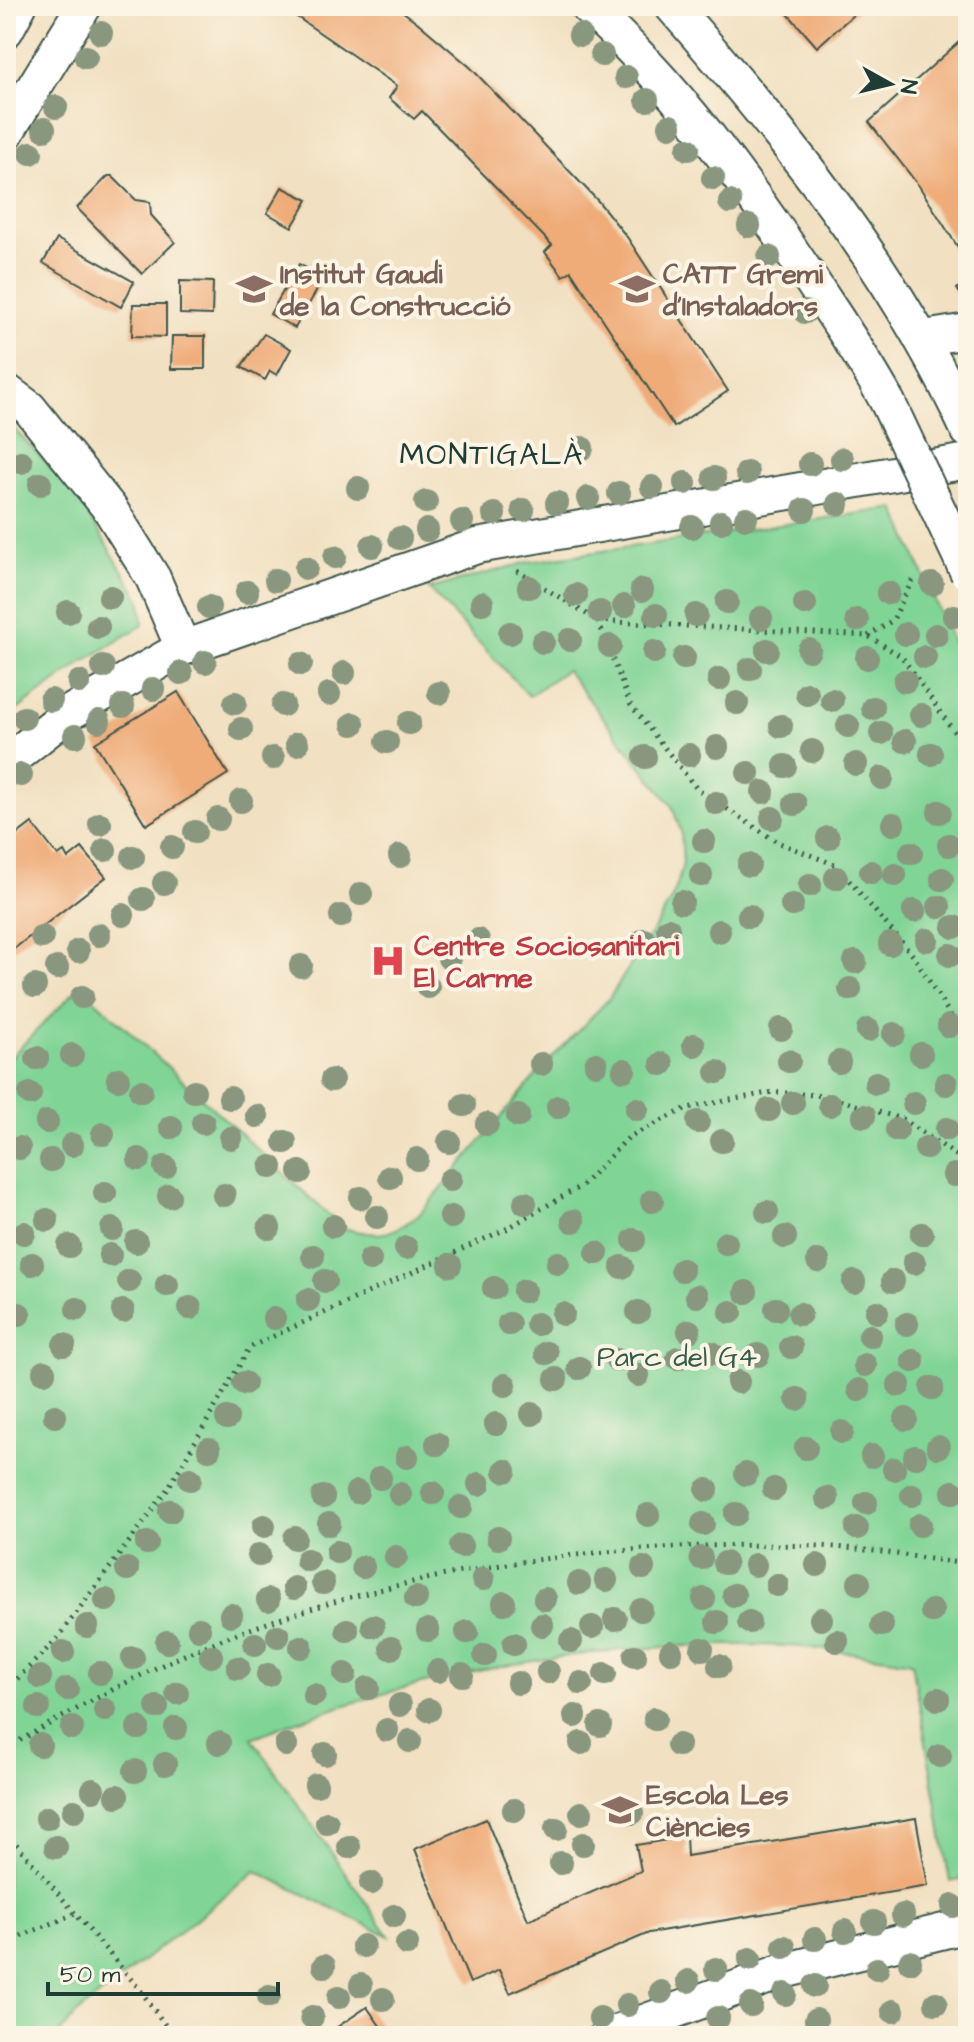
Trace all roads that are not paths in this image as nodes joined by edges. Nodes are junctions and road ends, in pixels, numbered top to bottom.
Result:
1 (19, 6) edge
2 (84, 6) edge
3 (587, 6) edge
4 (672, 6) edge
5 (6, 30) edge
6 (6, 133) edge
7 (968, 331) edge
8 (924, 338) junction
9 (6, 391) edge
10 (968, 430) edge
11 (968, 461) edge
12 (968, 573) edge
13 (183, 648) junction
14 (6, 763) edge
15 (968, 1925) edge
16 (606, 2036) edge

1 - 5 street
2 - 6 street
3 - 12 street, bridge
4 - 8 street
7 - 8 street
8 - 10 street
9 - 13 street
11 - 13 street
13 - 14 street
15 - 16 street

